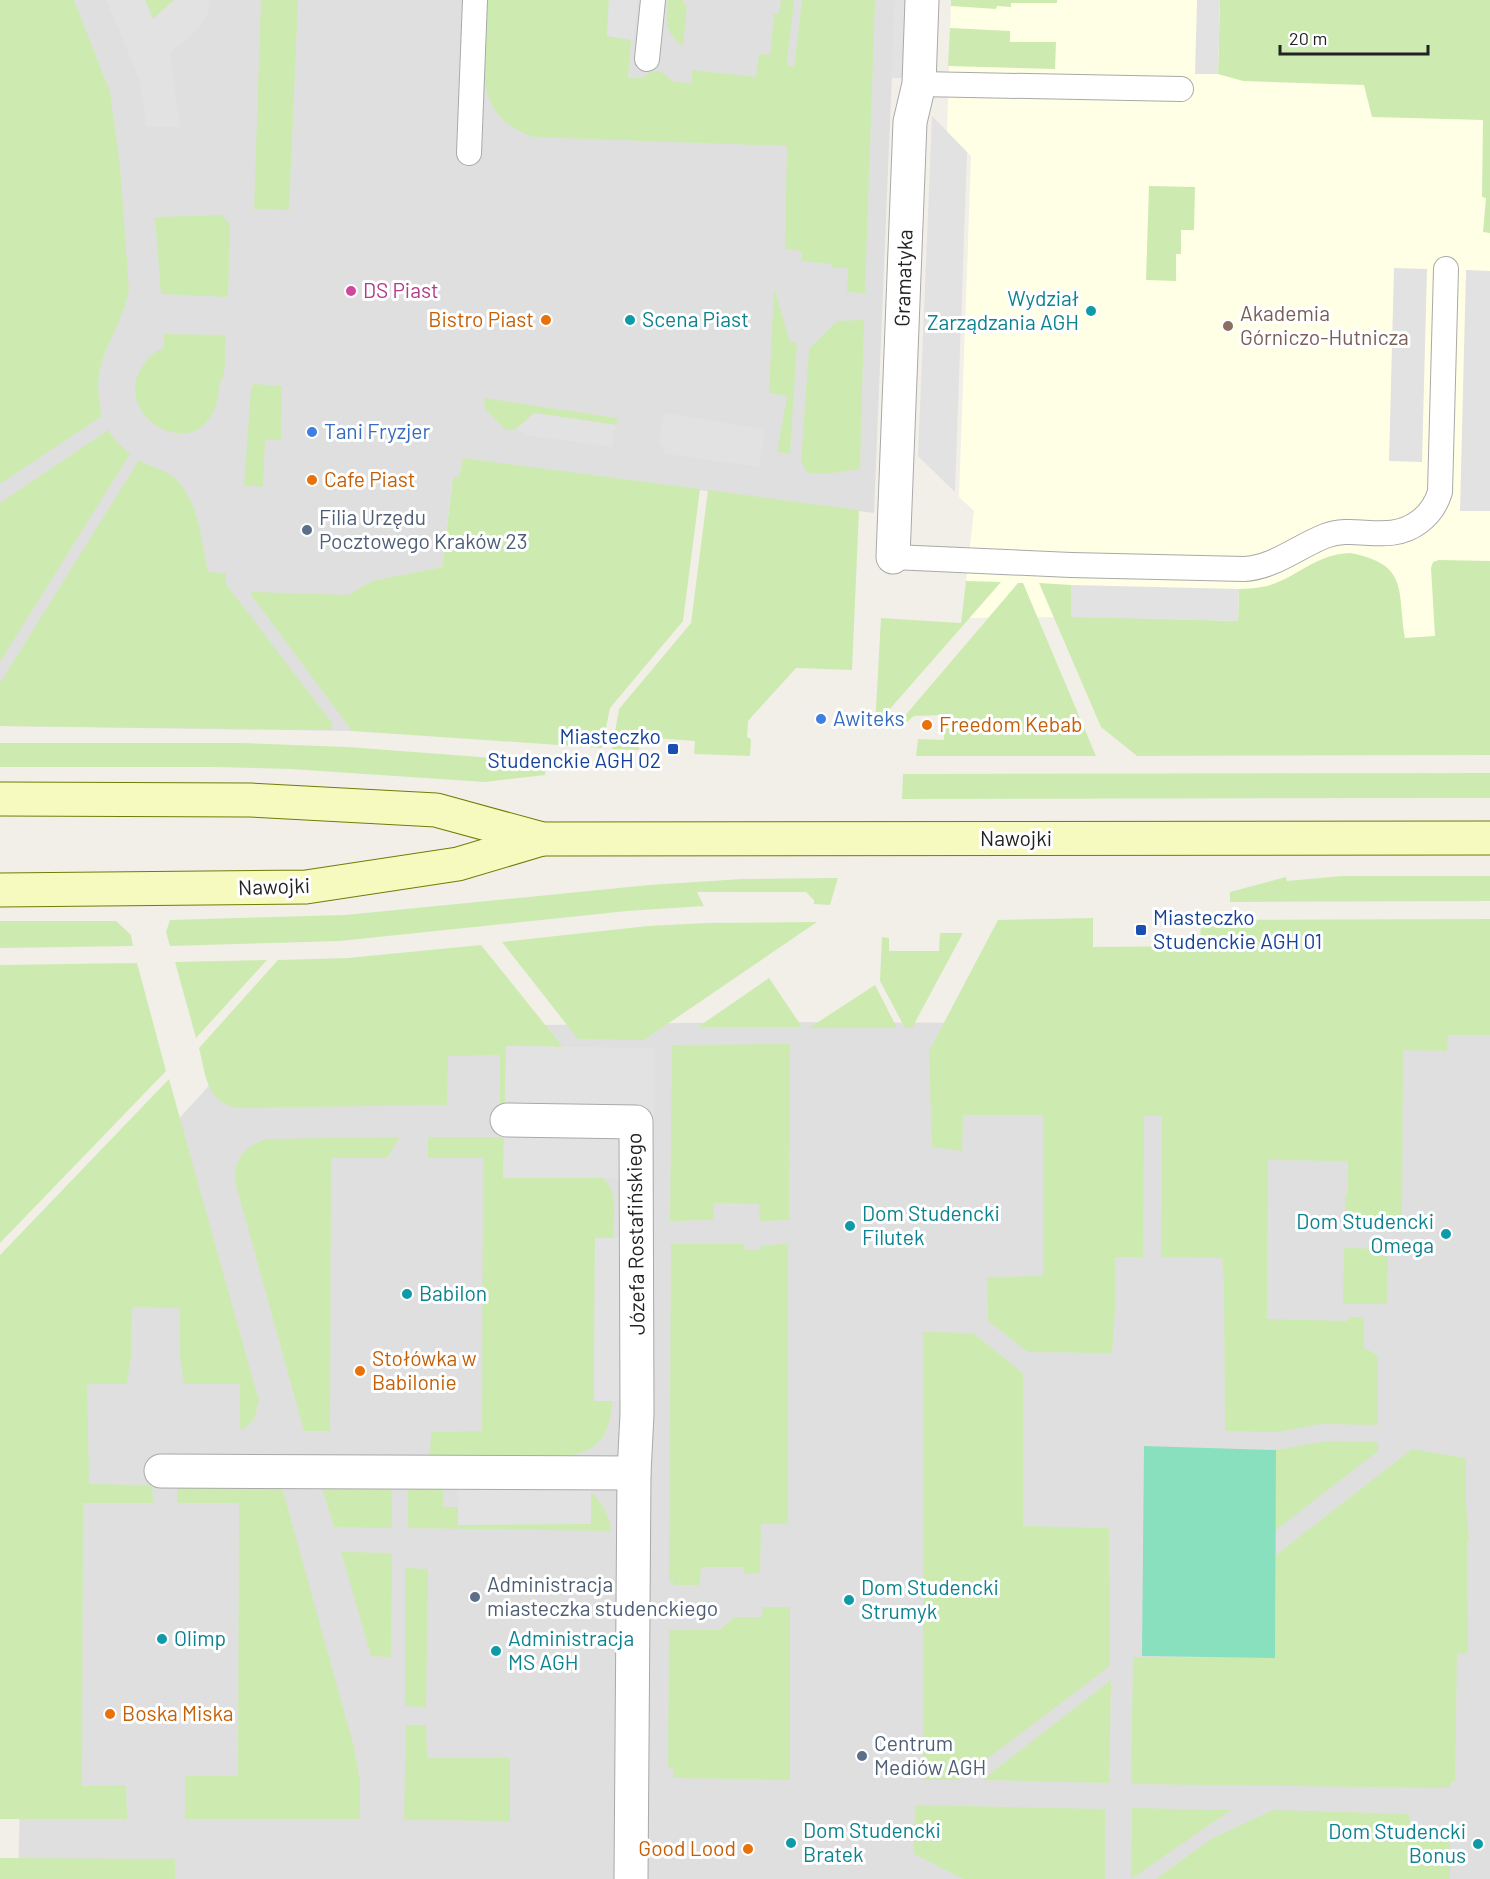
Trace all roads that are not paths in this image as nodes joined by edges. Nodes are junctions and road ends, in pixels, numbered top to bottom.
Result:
1 (475, 0) edge
2 (653, 0) edge
3 (922, 0) edge
4 (647, 59) dead end
5 (919, 84) junction
6 (1181, 89) dead end
7 (469, 153) dead end
8 (1446, 269) dead end
9 (893, 557) joint
10 (0, 799) edge
11 (1490, 838) edge
12 (542, 839) junction
13 (0, 890) edge
14 (507, 1120) dead end
15 (161, 1471) dead end
16 (634, 1473) junction
17 (631, 1879) edge

1 - 7 lane
2 - 4 lane
3 - 5 street, Gramatyka
5 - 6 lane
5 - 9 street, Gramatyka
8 - 9 lane
10 - 12 main road, Nawojki
11 - 12 main road, Nawojki
12 - 13 main road, Nawojki
14 - 16 street, Józefa Rostafińskiego
15 - 16 street
16 - 17 street, Józefa Rostafińskiego

